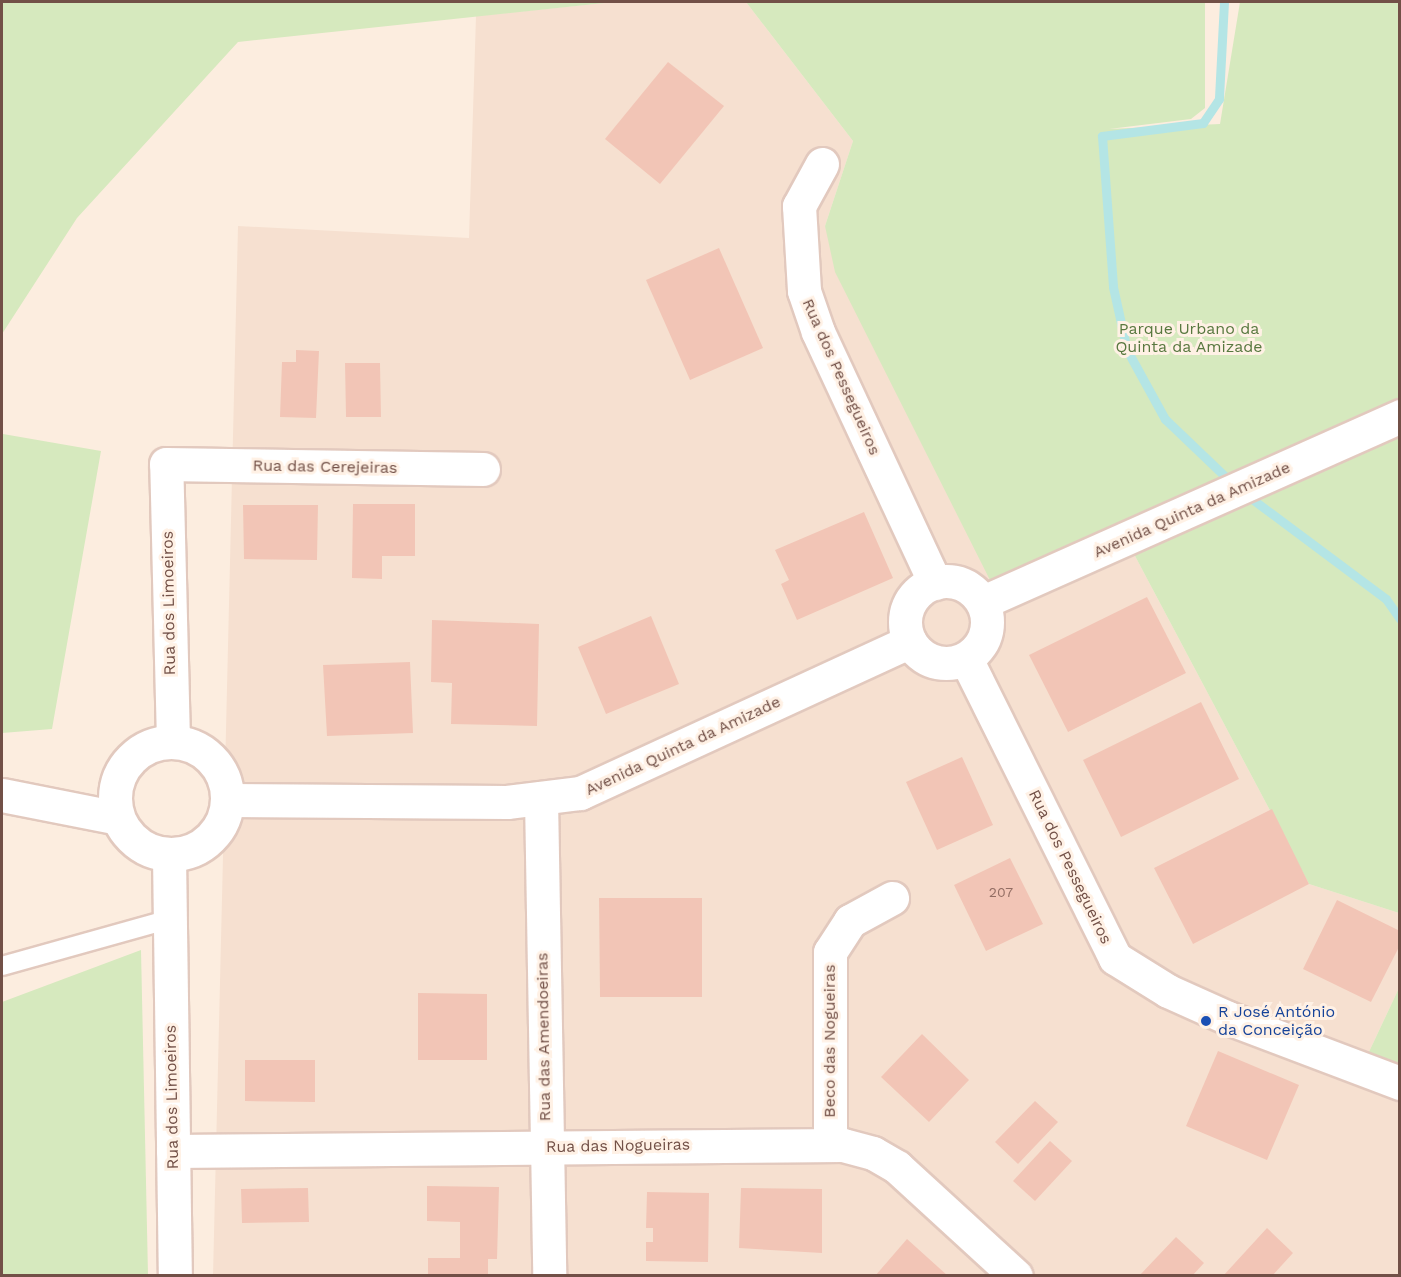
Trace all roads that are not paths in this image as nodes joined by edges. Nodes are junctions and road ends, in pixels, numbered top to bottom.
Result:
1 (822, 164) dead end
2 (1400, 416) edge
3 (166, 464) joint
4 (483, 469) dead end
5 (935, 583) junction
6 (983, 602) junction
7 (910, 641) junction
8 (966, 659) junction
9 (172, 741) junction
10 (2, 795) edge
11 (541, 798) junction
12 (228, 800) junction
13 (118, 818) junction
14 (169, 855) junction
15 (892, 898) dead end
16 (170, 919) junction
17 (2, 966) edge
18 (1400, 1083) edge
19 (830, 1144) junction
20 (546, 1147) junction
21 (173, 1151) junction
22 (175, 1275) edge
23 (549, 1275) edge
24 (1016, 1275) edge

1 - 5 street, Rua dos Pessegueiros
2 - 6 street, Avenida Quinta da Amizade
3 - 4 street, Rua das Cerejeiras
3 - 9 street, Rua dos Limoeiros
5 - 6 street
5 - 7 street
6 - 8 street
7 - 8 street
7 - 11 street, Avenida Quinta da Amizade
8 - 18 street, Rua dos Pessegueiros
9 - 12 street
9 - 13 street
10 - 13 street
11 - 12 street, Avenida Quinta da Amizade
11 - 20 street, Rua das Amendoeiras
12 - 14 street
13 - 14 street
14 - 16 street, Rua dos Limoeiros
15 - 19 street, Beco das Nogueiras
16 - 17 lane
16 - 21 street, Rua dos Limoeiros
19 - 20 street, Rua das Nogueiras
19 - 24 street, Rua das Nogueiras
20 - 21 street, Rua das Nogueiras
20 - 23 street, Rua das Amendoeiras
21 - 22 street, Rua dos Limoeiros

